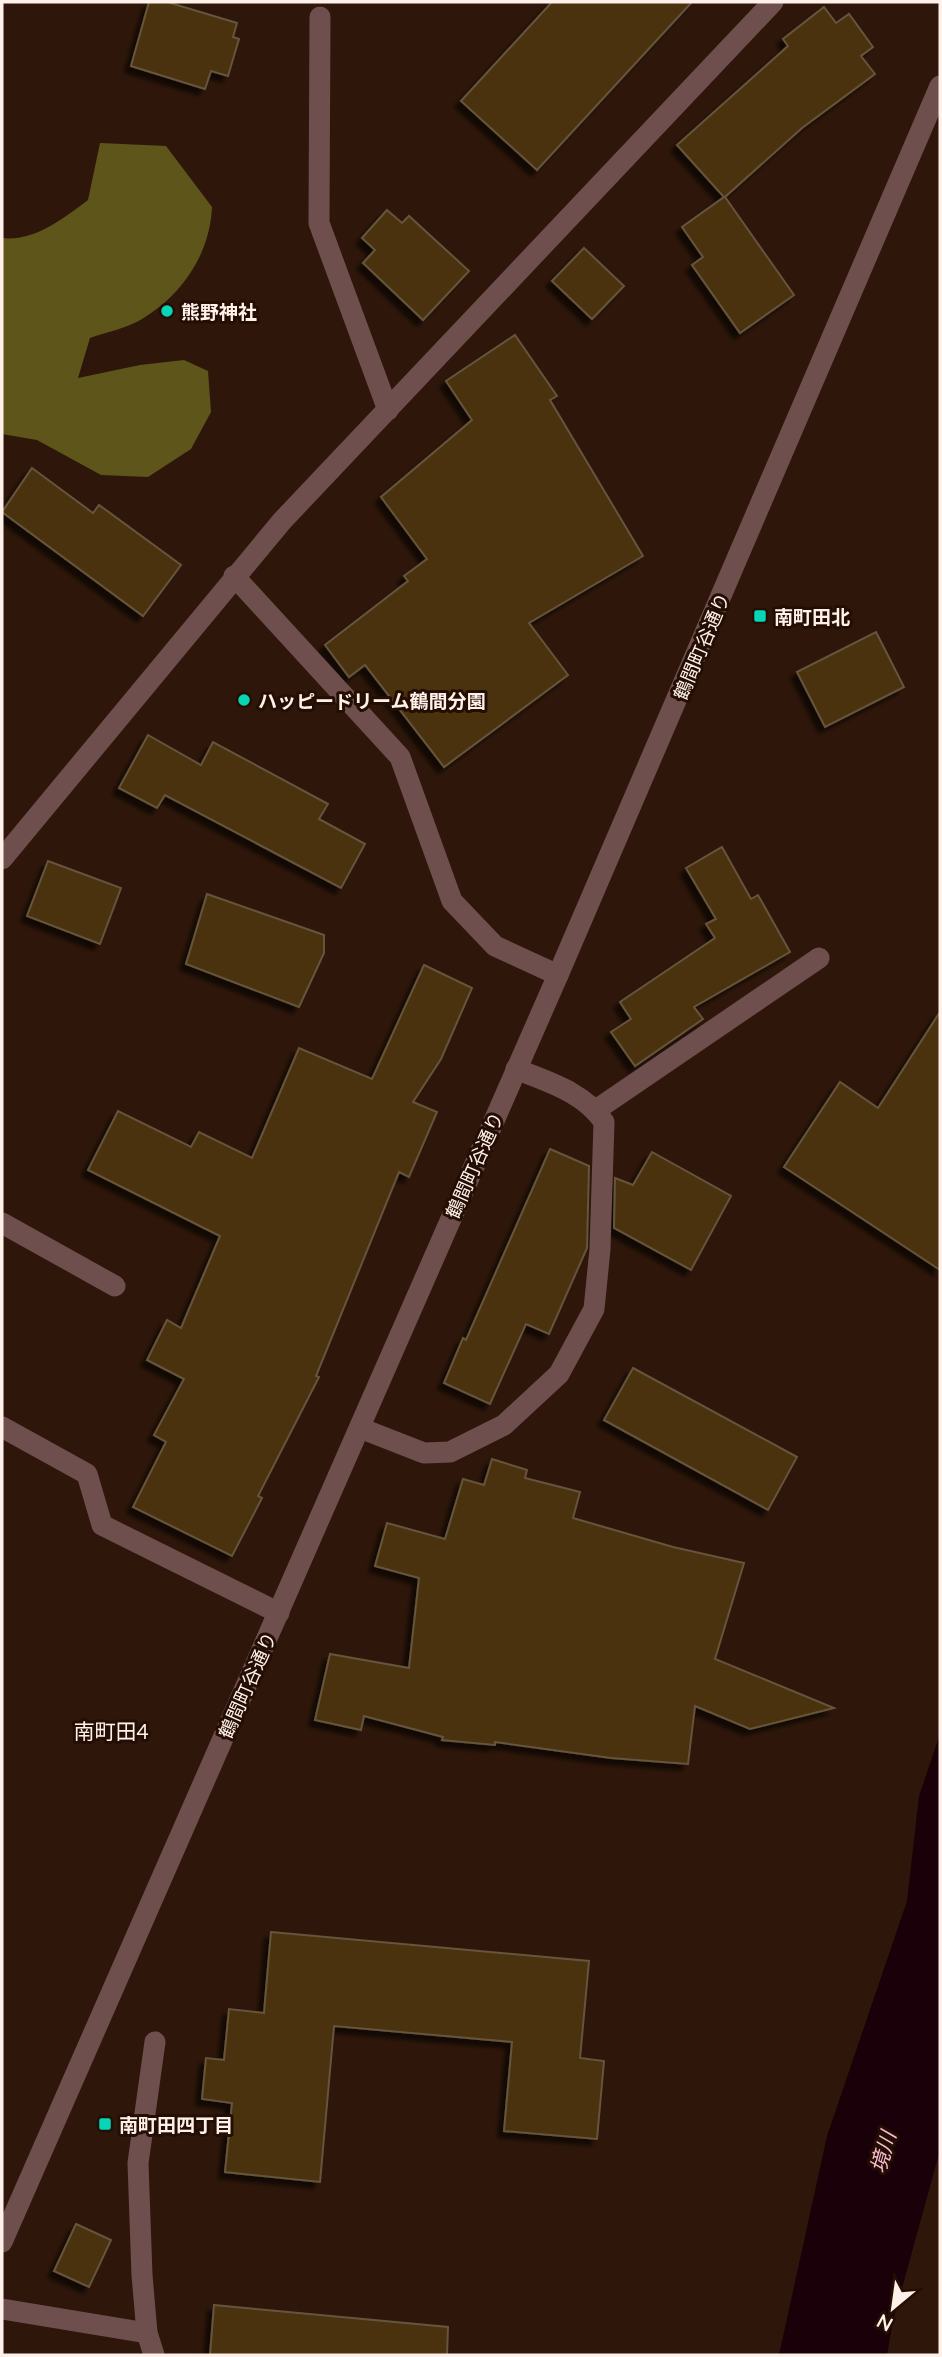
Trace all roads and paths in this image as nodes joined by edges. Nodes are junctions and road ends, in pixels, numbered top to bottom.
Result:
1 (773, 2) edge
2 (320, 17) dead end
3 (940, 86) edge
4 (388, 410) junction
5 (234, 576) junction
6 (2, 859) edge
7 (819, 958) dead end
8 (558, 975) junction
9 (516, 1069) junction
10 (596, 1110) junction
11 (2, 1223) edge
12 (115, 1286) dead end
13 (2, 1427) edge
14 (360, 1429) junction
15 (279, 1613) junction
16 (155, 2042) dead end
17 (2, 2242) edge
18 (2, 2309) edge
19 (147, 2333) junction
20 (154, 2355) edge

1 - 4 street
2 - 4 street
3 - 8 street, 鶴間町谷通り
4 - 5 street
5 - 6 street
5 - 8 street
7 - 10 street
8 - 9 street, 鶴間町谷通り
9 - 10 street
9 - 14 street, 鶴間町谷通り
10 - 14 street
11 - 12 street
13 - 15 street
14 - 15 street, 鶴間町谷通り
15 - 17 street, 鶴間町谷通り
16 - 19 street
18 - 19 street
19 - 20 street

